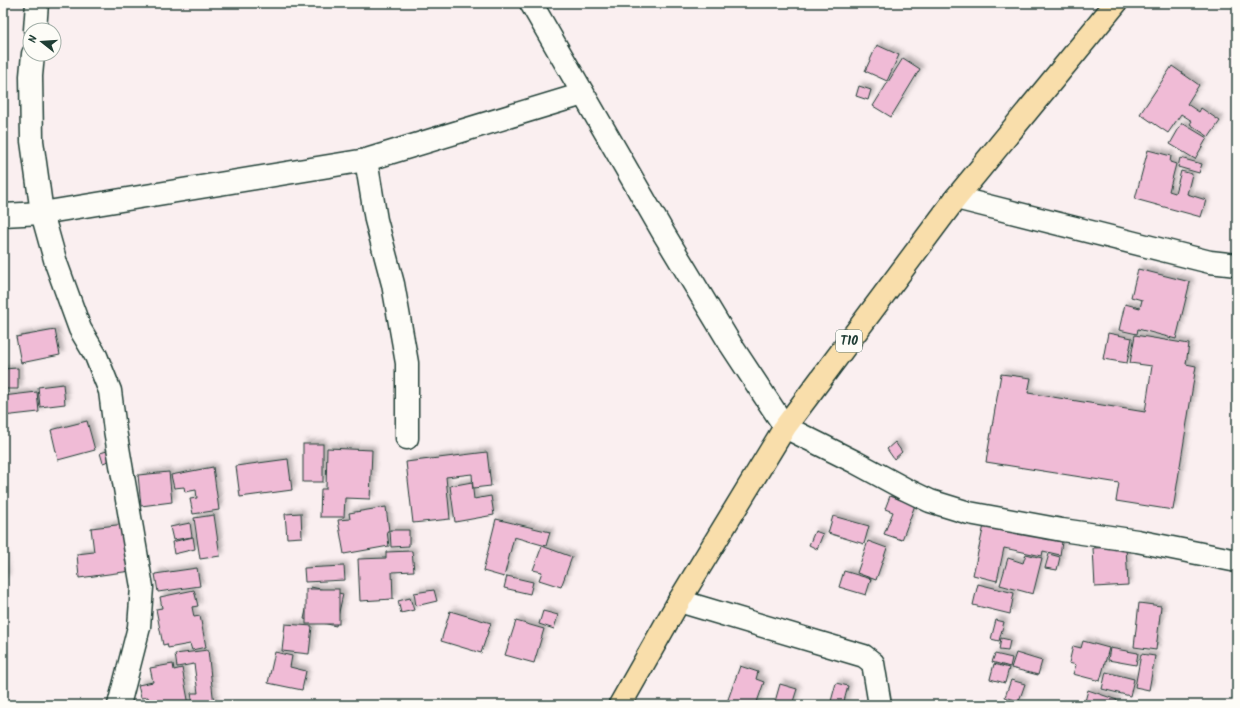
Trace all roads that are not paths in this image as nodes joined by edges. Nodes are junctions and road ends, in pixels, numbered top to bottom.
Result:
1 (37, 3) edge
2 (531, 3) edge
3 (1116, 3) edge
4 (36, 22) edge
5 (32, 62) edge
6 (584, 94) junction
7 (366, 160) junction
8 (956, 198) junction
9 (42, 212) junction
10 (3, 215) edge
11 (1237, 265) edge
12 (785, 427) junction
13 (407, 438) dead end
14 (1237, 561) edge
15 (679, 602) junction
16 (119, 705) edge
17 (620, 705) edge
18 (880, 705) edge

1 - 4 street
2 - 6 street
3 - 8 highway, T10
5 - 9 street
6 - 7 street
6 - 12 street
7 - 9 street
7 - 13 street
8 - 11 street
8 - 12 highway, T10
9 - 10 street
9 - 16 street
12 - 14 street
12 - 15 highway, T10
15 - 17 highway, T10
15 - 18 street

